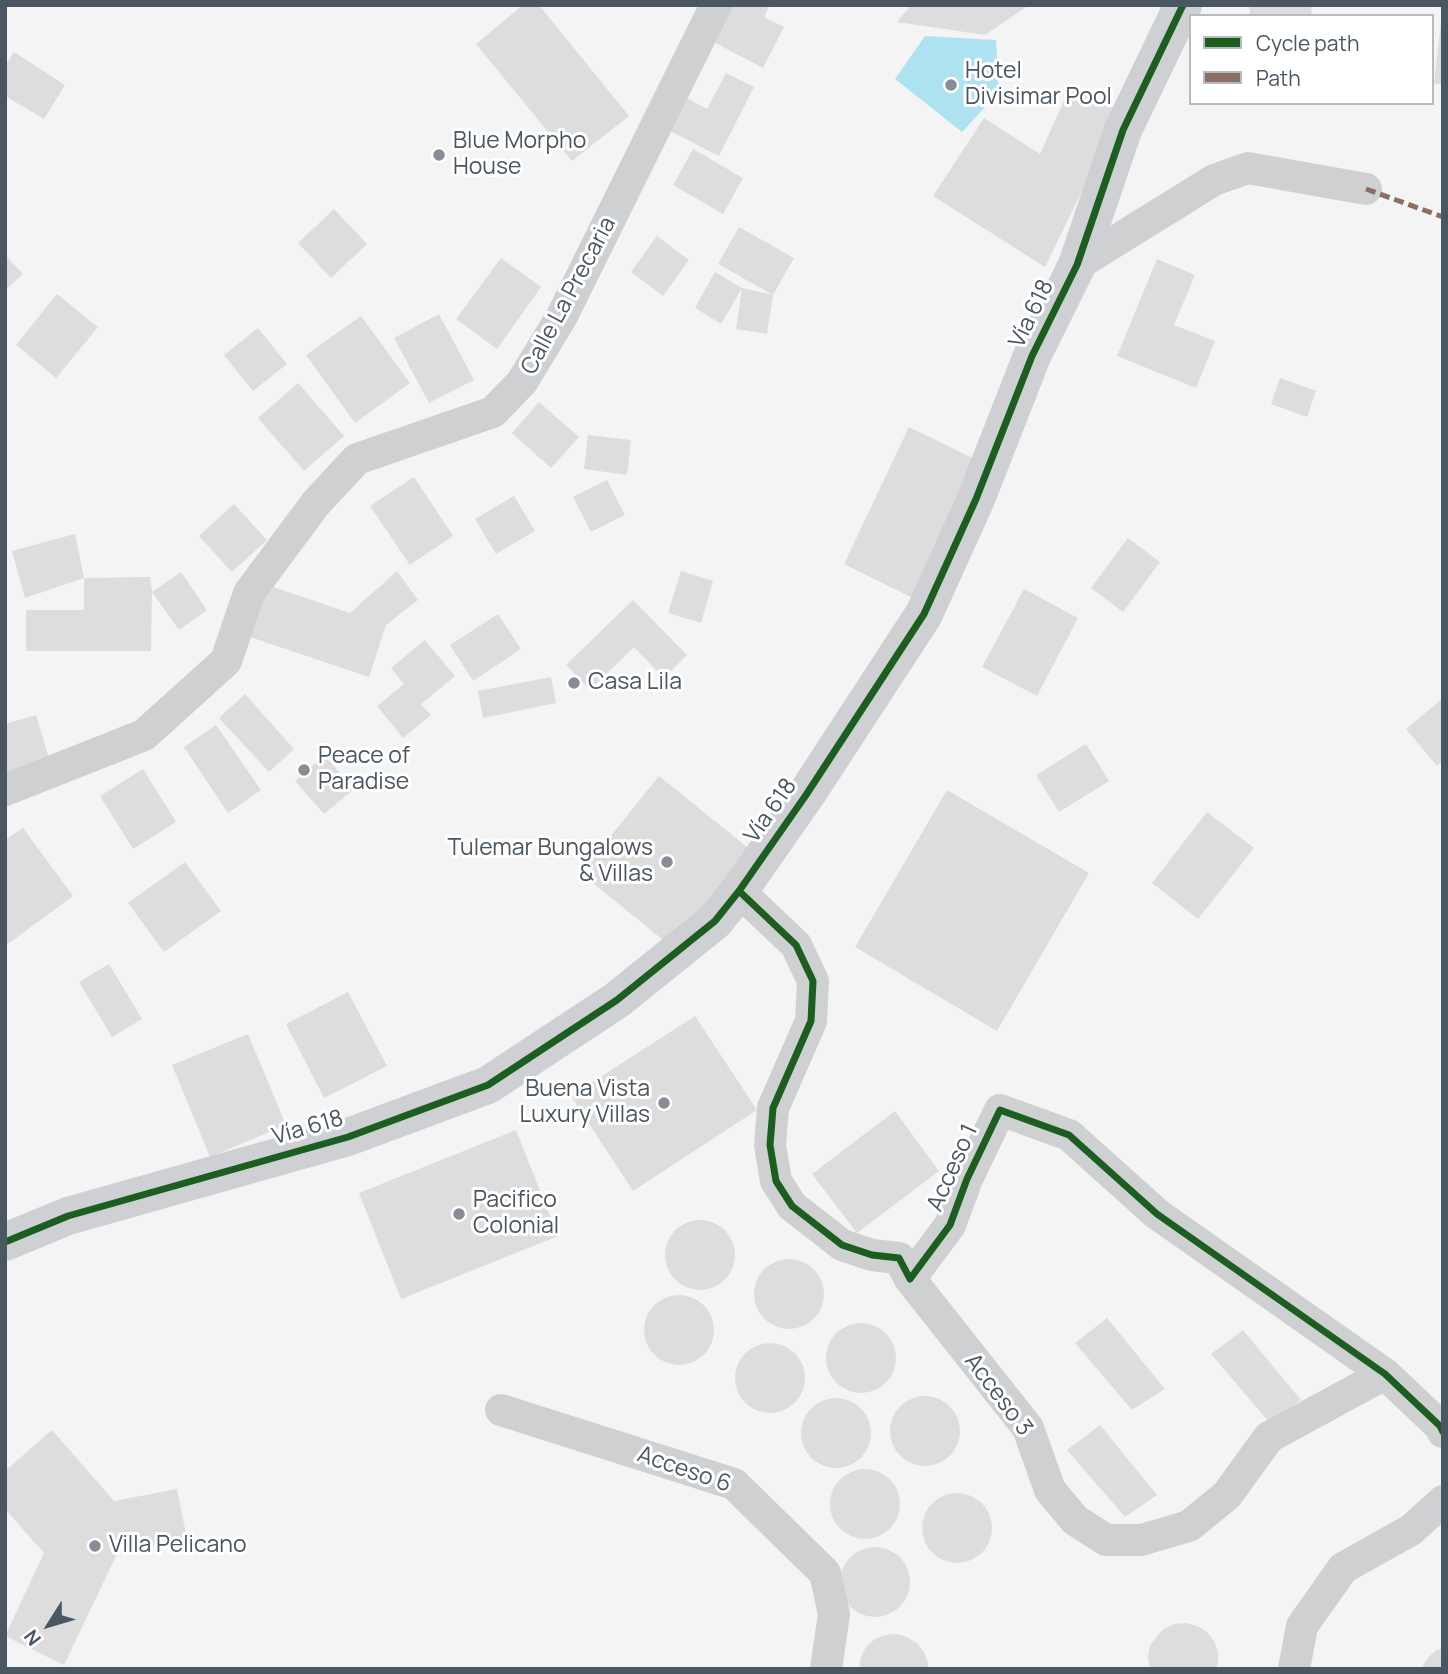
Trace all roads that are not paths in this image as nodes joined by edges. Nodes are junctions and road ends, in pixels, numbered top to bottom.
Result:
1 (716, 5) edge
2 (1183, 5) edge
3 (1366, 189) dead end
4 (1077, 265) junction
5 (5, 790) edge
6 (739, 891) junction
7 (5, 1242) edge
8 (910, 1279) junction
9 (1385, 1374) junction
10 (501, 1410) dead end
11 (1443, 1432) edge
12 (1443, 1502) edge
13 (826, 1669) edge
14 (1294, 1669) edge

1 - 5 street, Calle La Precaria
2 - 4 street, Vía 618
3 - 4 street
4 - 6 street, Vía 618
6 - 7 street, Vía 618
6 - 8 street
8 - 9 street, Acceso 1
8 - 9 street, Acceso 3
9 - 11 street, Acceso 1
10 - 13 street, Acceso 6
12 - 14 street

